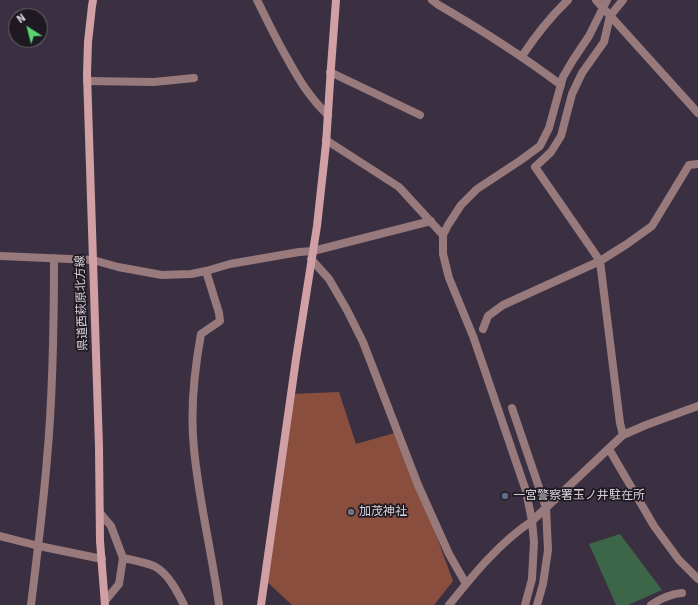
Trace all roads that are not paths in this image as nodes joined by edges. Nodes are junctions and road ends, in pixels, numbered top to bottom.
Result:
1 (93, 0) edge
2 (258, 0) edge
3 (336, 0) edge
4 (432, 0) edge
5 (568, 0) edge
6 (596, 0) edge
7 (607, 0) edge
8 (623, 0) edge
9 (603, 8) junction
10 (610, 16) junction
11 (522, 56) junction
12 (330, 72) junction
13 (194, 78) dead end
14 (87, 81) junction
15 (561, 85) junction
16 (698, 113) edge
17 (328, 115) junction
18 (420, 115) dead end
19 (326, 140) junction
20 (698, 164) edge
21 (431, 221) junction
22 (443, 235) junction
23 (312, 255) junction
24 (0, 256) edge
25 (54, 258) junction
26 (93, 260) junction
27 (600, 261) junction
28 (206, 271) junction
29 (484, 329) dead end
30 (698, 406) edge
31 (512, 408) dead end
32 (622, 435) junction
33 (609, 448) junction
34 (546, 508) junction
35 (100, 513) junction
36 (532, 521) junction
37 (0, 536) edge
38 (39, 546) junction
39 (123, 558) junction
40 (102, 559) junction
41 (698, 579) edge
42 (466, 584) junction
43 (682, 594) dead end
44 (105, 603) edge
45 (31, 605) edge
46 (184, 605) edge
47 (219, 605) edge
48 (261, 605) edge
49 (449, 605) edge
50 (525, 605) edge
51 (537, 605) edge
52 (651, 605) edge

1 - 14 street, 県道西萩原北方線
2 - 17 street
3 - 12 street
4 - 11 street
5 - 11 street
6 - 9 street
7 - 9 street
8 - 10 street
9 - 10 street
9 - 15 street
10 - 16 street
10 - 27 street
11 - 15 street
12 - 17 street
12 - 18 street
13 - 14 street
14 - 26 street, 県道西萩原北方線
15 - 22 street
17 - 19 street
19 - 21 street
19 - 23 street
20 - 27 street
21 - 22 street
21 - 23 street
22 - 36 street
23 - 28 street
23 - 42 street
23 - 48 street
24 - 25 street
25 - 26 street
25 - 38 street
26 - 28 street
26 - 35 street, 県道西萩原北方線
27 - 29 street
27 - 32 street
28 - 47 street
30 - 32 street
31 - 34 street
32 - 33 street
33 - 34 street
33 - 41 street
34 - 36 street
34 - 51 street
35 - 39 street
35 - 40 street, 県道西萩原北方線
36 - 42 street
36 - 50 street
37 - 38 street
38 - 40 street
38 - 45 street
39 - 44 street
39 - 46 street
40 - 44 street, 県道西萩原北方線
42 - 49 street
43 - 52 street

